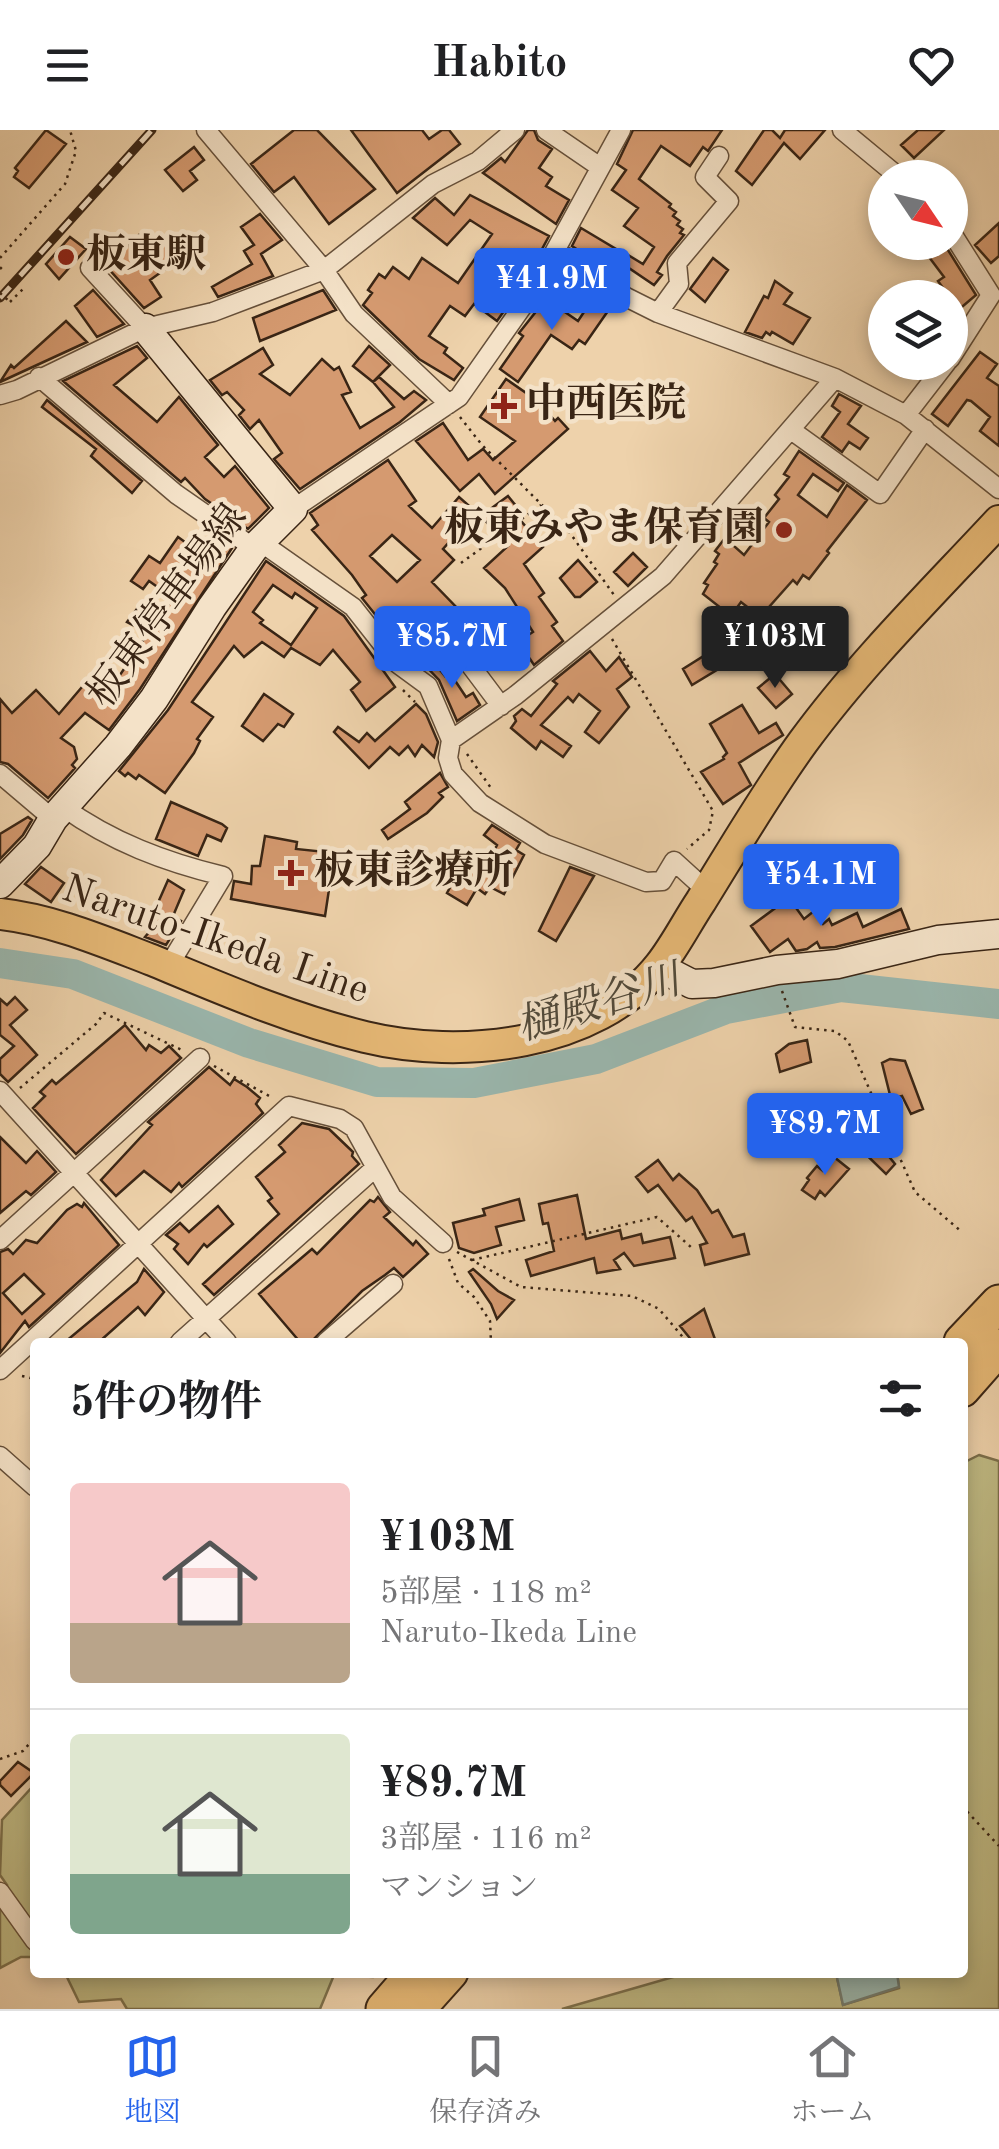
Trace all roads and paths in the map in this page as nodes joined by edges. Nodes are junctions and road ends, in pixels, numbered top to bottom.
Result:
1 (70, 130) edge
2 (206, 130) edge
3 (515, 130) edge
4 (546, 130) edge
5 (621, 130) edge
6 (844, 131) edge
7 (719, 156) dead end
8 (879, 160) edge
9 (600, 167) junction
10 (557, 251) junction
11 (0, 258) edge
12 (968, 258) edge
13 (90, 268) dead end
14 (324, 270) junction
15 (25, 287) dead end
16 (0, 294) edge
17 (658, 314) junction
18 (145, 328) junction
19 (968, 331) edge
20 (40, 377) junction
21 (835, 378) junction
22 (934, 380) edge
23 (0, 394) edge
24 (449, 404) junction
25 (906, 415) junction
26 (924, 429) junction
27 (791, 430) junction
28 (999, 488) edge
29 (542, 504) junction
30 (292, 508) junction
31 (999, 521) edge
32 (257, 544) junction
33 (461, 563) dead end
34 (624, 609) junction
35 (474, 623) dead end
36 (604, 625) junction
37 (500, 706) junction
38 (451, 740) junction
39 (0, 774) edge
40 (58, 813) junction
41 (674, 861) junction
42 (0, 884) edge
43 (707, 891) junction
44 (0, 914) edge
45 (999, 934) edge
46 (168, 967) junction
47 (659, 967) junction
48 (779, 982) dead end
49 (200, 1058) junction
50 (2, 1098) edge
51 (289, 1106) junction
52 (375, 1168) junction
53 (74, 1172) junction
54 (962, 1232) dead end
55 (0, 1240) edge
56 (443, 1243) junction
57 (140, 1245) junction
58 (692, 1248) dead end
59 (471, 1260) junction
60 (393, 1284) dead end
61 (999, 1302) edge
62 (206, 1319) junction
63 (36, 1338) edge
64 (185, 1338) edge
65 (223, 1338) edge
66 (331, 1338) edge
67 (492, 1338) edge
68 (684, 1338) edge
69 (966, 1338) edge
70 (30, 1343) edge
71 (999, 1347) edge
72 (0, 1370) edge
73 (968, 1382) edge
74 (0, 1456) edge
75 (30, 1483) edge
76 (30, 1742) edge
77 (0, 1759) edge
78 (968, 1812) edge
79 (999, 1846) edge
80 (0, 1892) edge
81 (30, 1934) edge
82 (411, 1978) edge
83 (445, 1978) edge
84 (384, 2009) edge
85 (417, 2009) edge

1 - 11 path
2 - 14 street
3 - 14 street
4 - 9 street
5 - 9 street
6 - 8 street
7 - 17 street
9 - 10 street
10 - 17 street
10 - 24 street
12 - 19 street
13 - 18 street
14 - 18 street
14 - 24 street
15 - 16 path, bridge
17 - 21 street
18 - 20 street
18 - 30 main road, 板東停車場線
20 - 23 street
20 - 32 street
21 - 25 street
21 - 27 street
22 - 25 street
24 - 29 path
24 - 30 street
25 - 26 street
26 - 27 street
26 - 28 street
27 - 34 street
29 - 33 path
29 - 34 path
30 - 32 main road, 板東停車場線
31 - 43 main road, Naruto-Ikeda Line
32 - 38 street
32 - 40 main road, 板東停車場線
34 - 36 street
35 - 37 street
36 - 37 street
36 - 41 path
37 - 38 street
38 - 41 street
39 - 40 street
40 - 42 main road, 板東停車場線
40 - 46 street
41 - 43 street
43 - 47 main road, Naruto-Ikeda Line
44 - 46 main road, Naruto-Ikeda Line
45 - 47 main road
46 - 47 main road, Naruto-Ikeda Line
48 - 54 path
49 - 50 path
49 - 51 path
49 - 53 street
50 - 53 street
51 - 52 street
51 - 57 street
52 - 56 street
52 - 62 street
53 - 55 street
53 - 57 street
56 - 59 path
56 - 67 path
57 - 62 street
57 - 63 street
58 - 59 path
59 - 68 path
60 - 66 street
61 - 69 highway
62 - 64 street
62 - 65 street
70 - 72 street
71 - 73 highway
74 - 75 street
76 - 77 path
78 - 79 path
80 - 81 street
82 - 84 highway
83 - 85 highway

